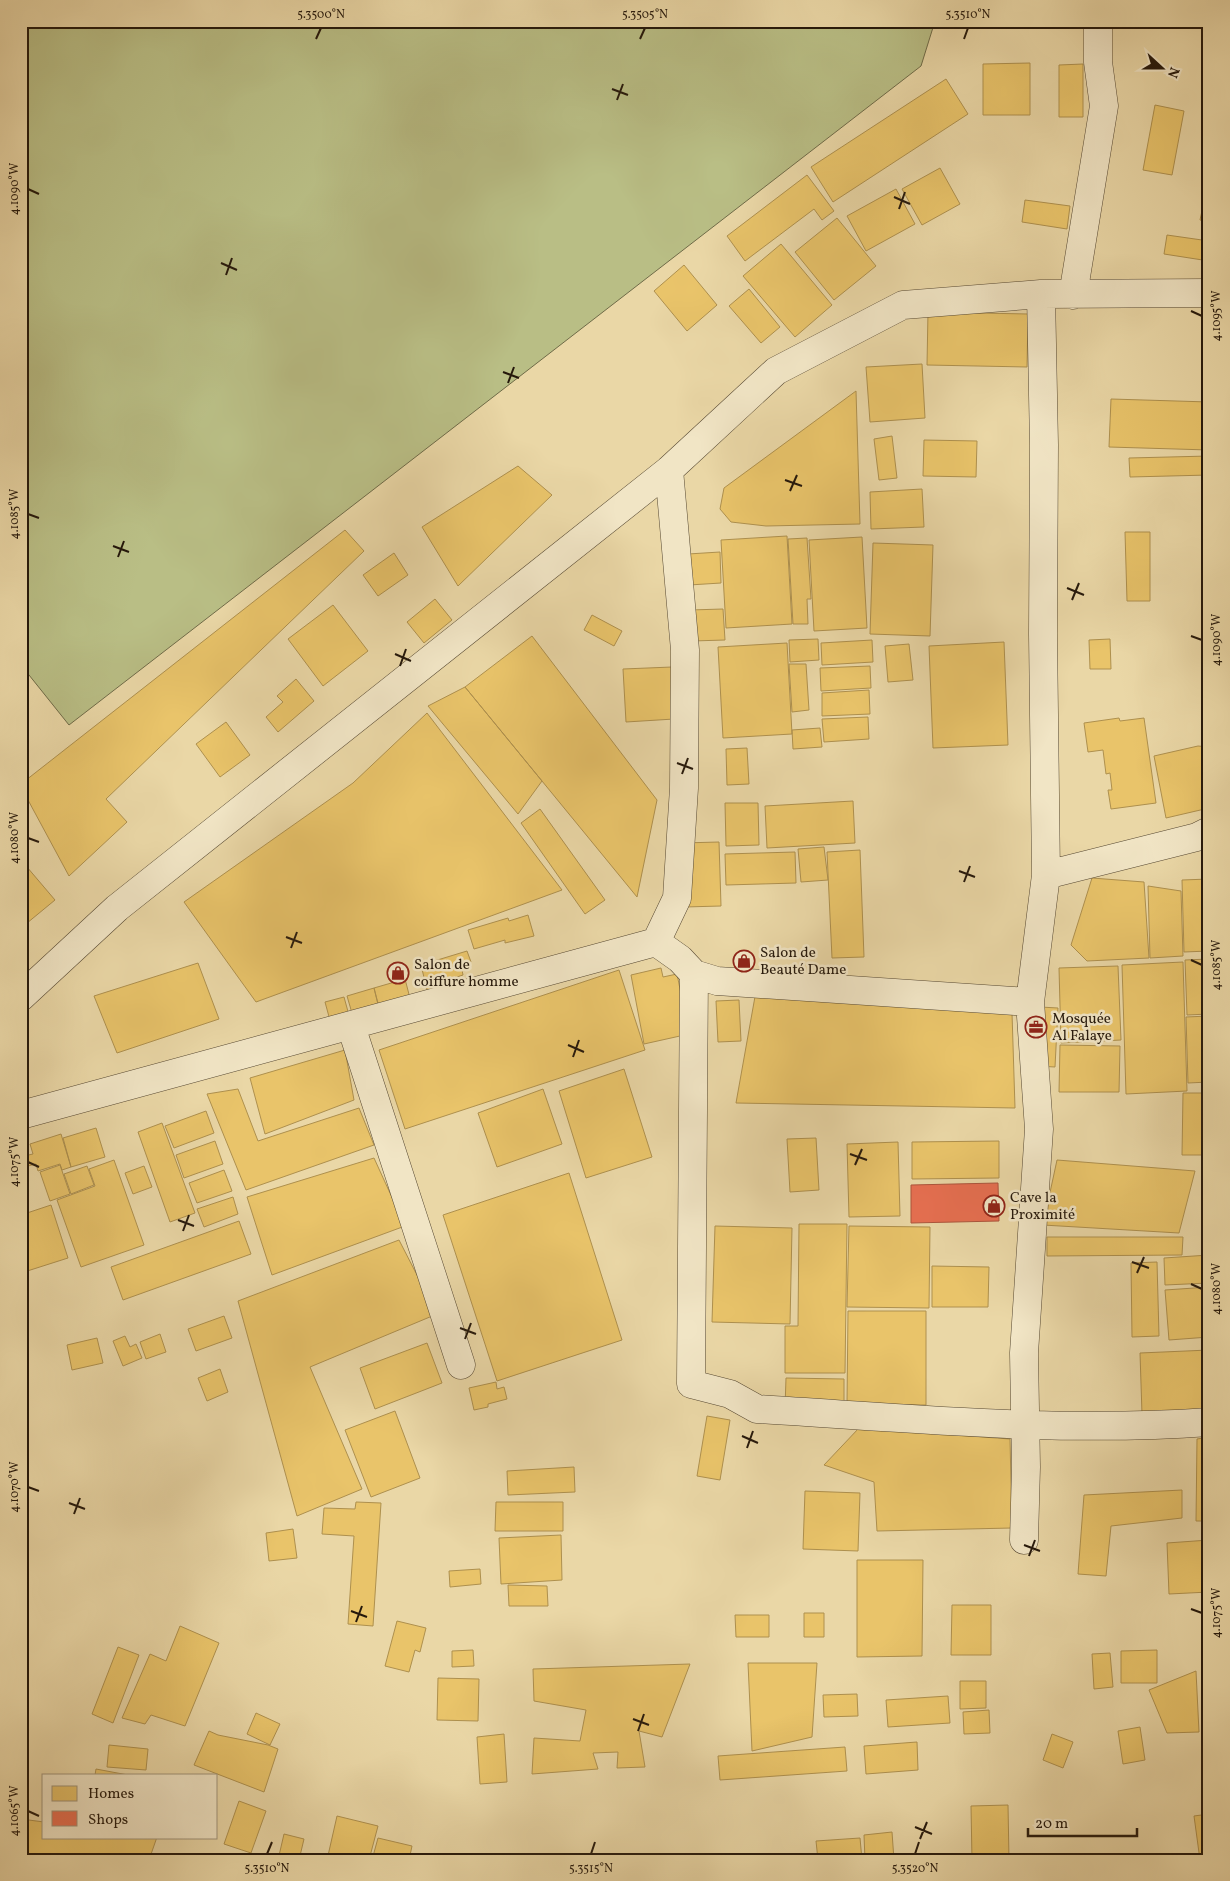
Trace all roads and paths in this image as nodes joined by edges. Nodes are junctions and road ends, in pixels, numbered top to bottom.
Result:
1 (1098, 21) edge
2 (1209, 293) edge
3 (1041, 294) junction
4 (1073, 295) junction
5 (669, 470) junction
6 (1209, 831) edge
7 (1046, 875) junction
8 (656, 942) junction
9 (694, 974) junction
10 (21, 997) edge
11 (1030, 1002) junction
12 (351, 1026) junction
13 (21, 1115) edge
14 (461, 1365) dead end
15 (1209, 1422) edge
16 (1025, 1424) junction
17 (1024, 1540) dead end

1 - 4 street
2 - 4 street
3 - 4 street
3 - 5 street
3 - 7 street
5 - 8 street
5 - 10 street
6 - 7 street
7 - 11 street
8 - 9 street
8 - 12 street
9 - 11 street
9 - 16 street
11 - 16 street
12 - 13 street
12 - 14 street
15 - 16 street
16 - 17 street

